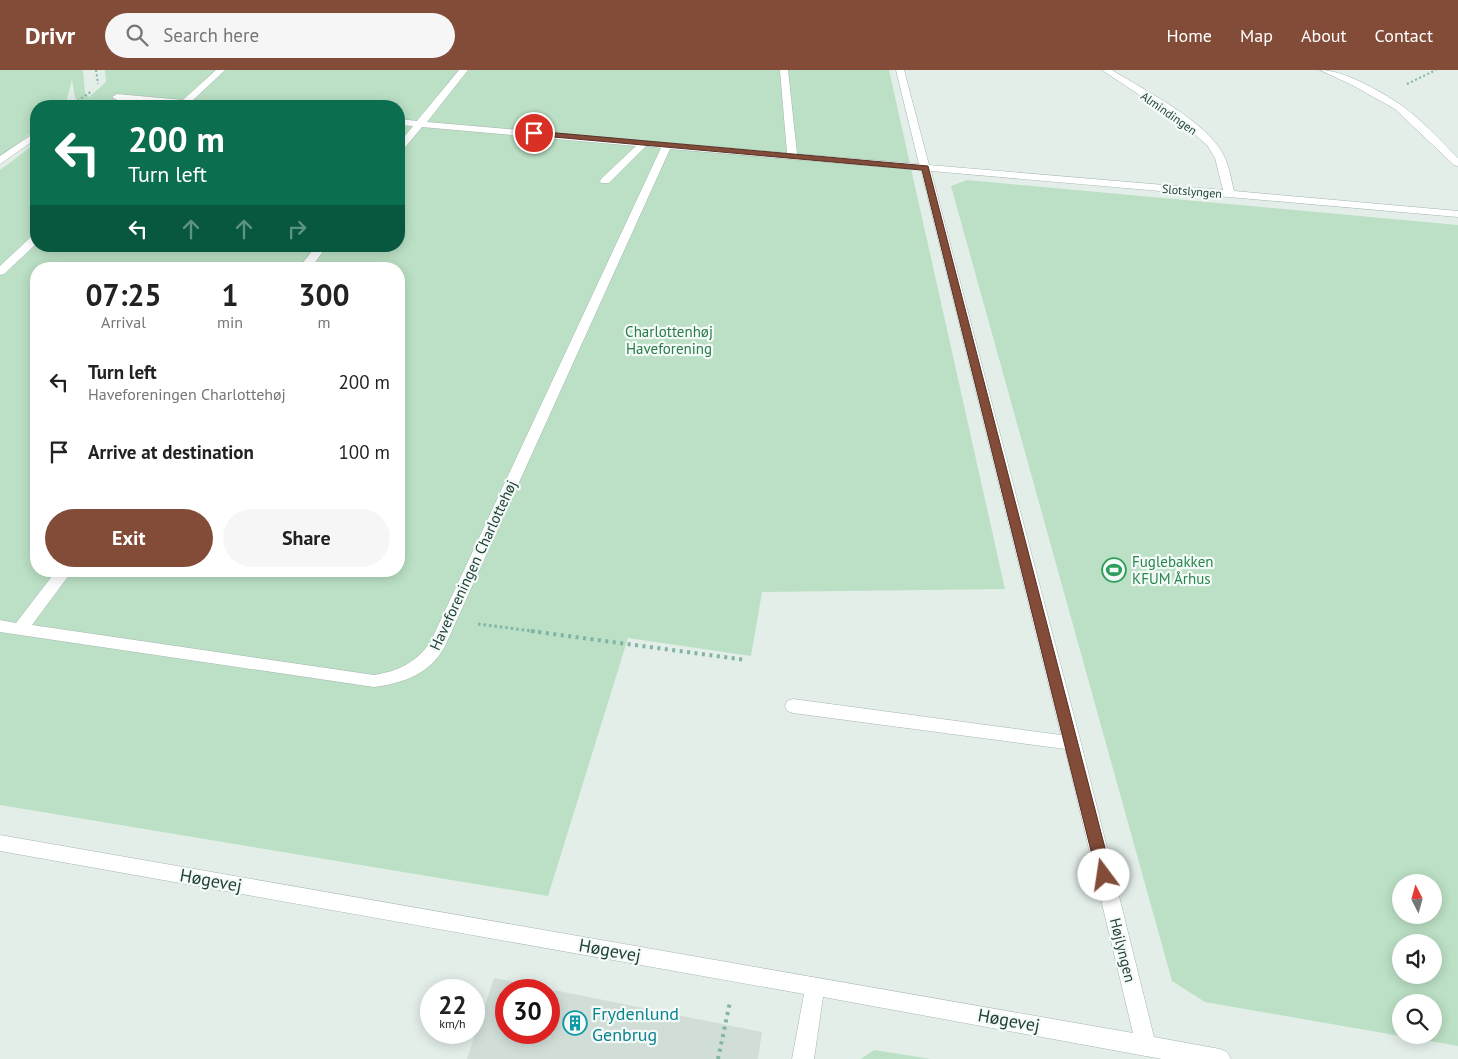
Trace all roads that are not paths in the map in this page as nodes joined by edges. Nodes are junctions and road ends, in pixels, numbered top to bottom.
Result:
1 (221, 70) edge
2 (464, 70) edge
3 (784, 70) edge
4 (900, 70) edge
5 (1106, 70) edge
6 (1324, 70) edge
7 (117, 97) dead end
8 (145, 100) edge
9 (187, 100) edge
10 (405, 122) edge
11 (419, 123) junction
12 (30, 140) edge
13 (405, 141) edge
14 (645, 142) junction
15 (667, 145) junction
16 (792, 155) junction
17 (0, 162) edge
18 (1458, 163) edge
19 (925, 168) junction
20 (605, 181) dead end
21 (1229, 194) junction
22 (1458, 214) edge
23 (30, 244) edge
24 (317, 252) edge
25 (309, 262) edge
26 (0, 272) edge
27 (60, 577) edge
28 (0, 626) edge
29 (20, 628) junction
30 (793, 706) dead end
31 (1072, 743) junction
32 (0, 843) edge
33 (814, 986) junction
34 (1146, 1045) junction
35 (803, 1059) edge
36 (1220, 1059) edge

1 - 9 street
2 - 11 street
3 - 16 street
4 - 19 street, Højlyngen
5 - 21 street, Almindingen
6 - 18 street
7 - 8 street
10 - 11 street
11 - 13 street
11 - 14 street
12 - 17 street
14 - 15 street
14 - 20 street
15 - 16 street
15 - 29 street, Haveforeningen Charlottehøj
16 - 19 street
19 - 21 street, Slotslyngen
19 - 31 street, Højlyngen
21 - 22 street, Slotslyngen
23 - 26 street
24 - 25 street
27 - 29 street
28 - 29 street, Haveforeningen Charlottehøj
30 - 31 street
31 - 34 street, Højlyngen
32 - 33 street, Høgevej
33 - 34 street, Høgevej
33 - 35 street
34 - 36 street, Høgevej

